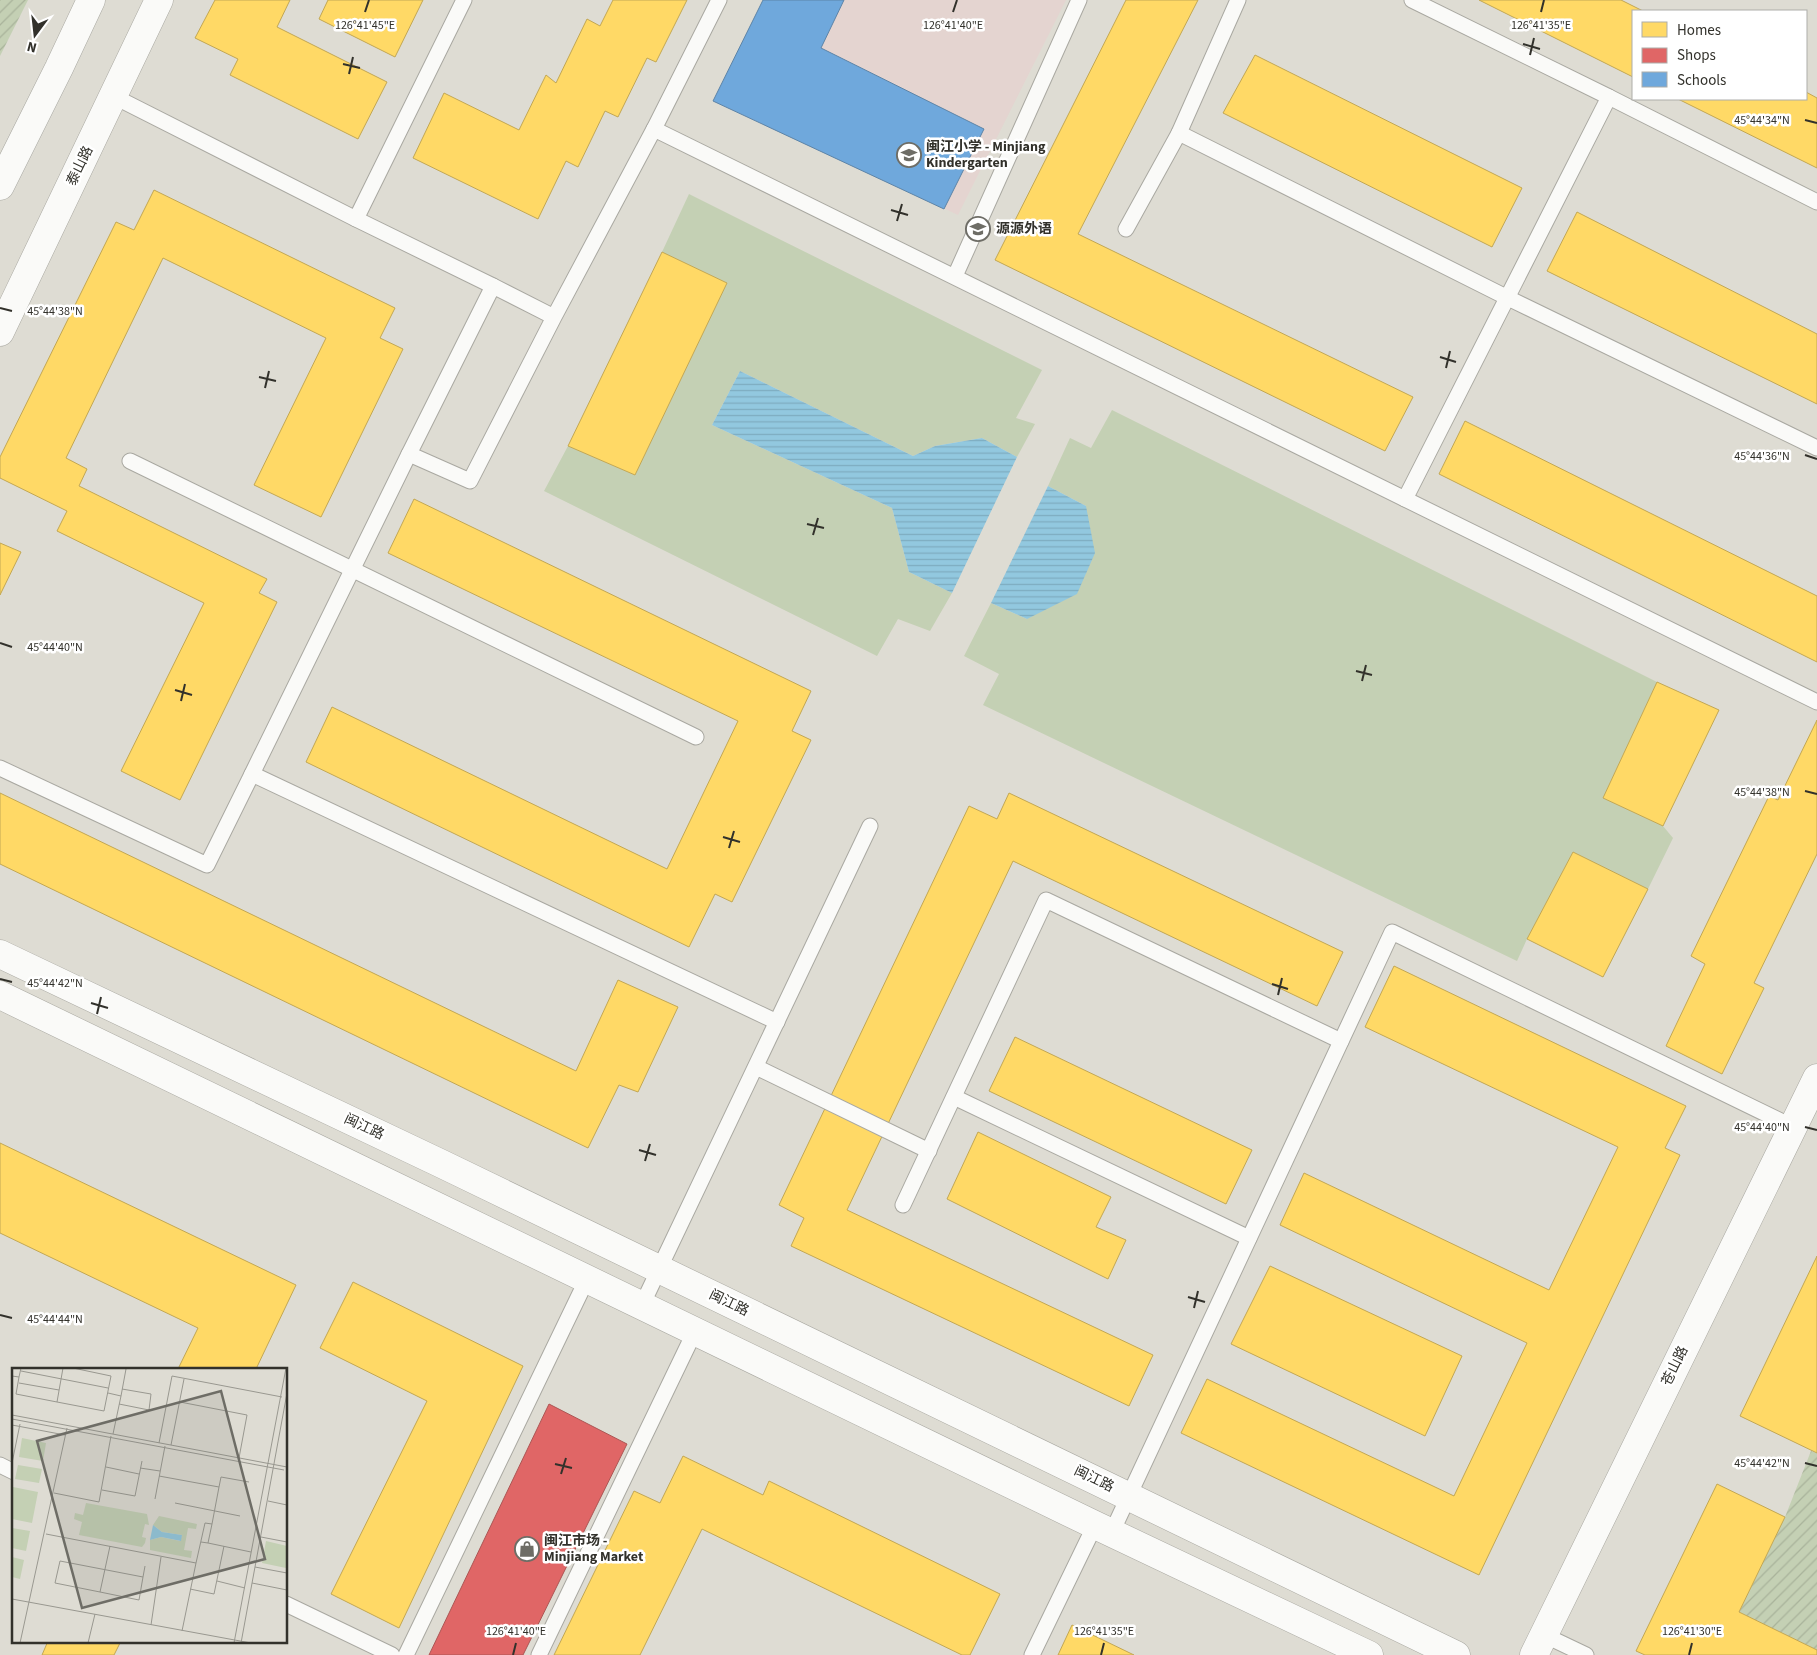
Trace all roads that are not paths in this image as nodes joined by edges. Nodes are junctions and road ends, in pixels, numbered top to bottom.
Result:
1 (91, 0) edge
2 (159, 0) edge
3 (464, 0) edge
4 (719, 0) edge
5 (1079, 0) edge
6 (1238, 0) edge
7 (1412, 0) edge
8 (114, 96) junction
9 (1610, 98) junction
10 (654, 129) junction
11 (1179, 133) junction
12 (0, 186) edge
13 (1817, 202) edge
14 (356, 219) junction
15 (1126, 228) dead end
16 (955, 276) junction
17 (493, 286) junction
18 (1508, 298) junction
19 (554, 317) junction
20 (0, 332) edge
21 (1817, 448) edge
22 (409, 454) junction
23 (130, 461) dead end
24 (1406, 499) junction
25 (352, 570) junction
26 (1817, 702) edge
27 (696, 737) dead end
28 (0, 768) edge
29 (252, 774) junction
30 (870, 826) dead end
31 (0, 954) edge
32 (0, 995) edge
33 (777, 1022) junction
34 (1341, 1041) junction
35 (756, 1067) junction
36 (1817, 1078) edge
37 (954, 1097) junction
38 (1793, 1127) junction
39 (929, 1151) junction
40 (903, 1205) dead end
41 (1249, 1238) junction
42 (659, 1269) junction
43 (587, 1279) junction
44 (642, 1305) junction
45 (695, 1331) junction
46 (0, 1465) edge
47 (12, 1471) edge
48 (1129, 1496) junction
49 (1103, 1528) junction
50 (288, 1605) edge
51 (1539, 1645) edge
52 (392, 1655) edge
53 (406, 1655) edge
54 (540, 1655) edge
55 (1032, 1655) edge
56 (1369, 1655) edge
57 (1456, 1655) edge
58 (1586, 1655) edge

1 - 12 main road
2 - 8 main road, 泰山路
3 - 14 lane
4 - 10 lane
5 - 16 lane
6 - 11 lane
7 - 9 lane
8 - 14 lane
8 - 20 main road, 泰山路
9 - 13 lane
9 - 18 lane
10 - 16 lane
10 - 19 lane
11 - 15 lane
11 - 18 lane
14 - 17 lane
16 - 24 lane
17 - 19 lane
17 - 22 lane
18 - 21 lane
18 - 24 lane
19 - 22 lane
22 - 25 lane
23 - 25 lane
24 - 26 lane
25 - 27 lane
25 - 29 lane
28 - 29 lane
29 - 33 lane
30 - 33 lane
31 - 42 main road, 闽江路
32 - 43 main road
33 - 35 lane
34 - 37 lane
34 - 38 lane
34 - 41 lane
35 - 39 lane
35 - 42 lane
36 - 38 main road, 苍山路
37 - 39 lane
37 - 41 lane
38 - 51 main road, 苍山路
39 - 40 lane
41 - 48 lane
42 - 44 lane
42 - 48 main road, 闽江路
43 - 44 main road
43 - 53 lane
44 - 45 main road
45 - 49 main road
45 - 54 lane
46 - 47 lane
48 - 49 lane
48 - 57 main road, 闽江路
49 - 55 lane
49 - 56 main road
50 - 52 lane
51 - 58 lane

